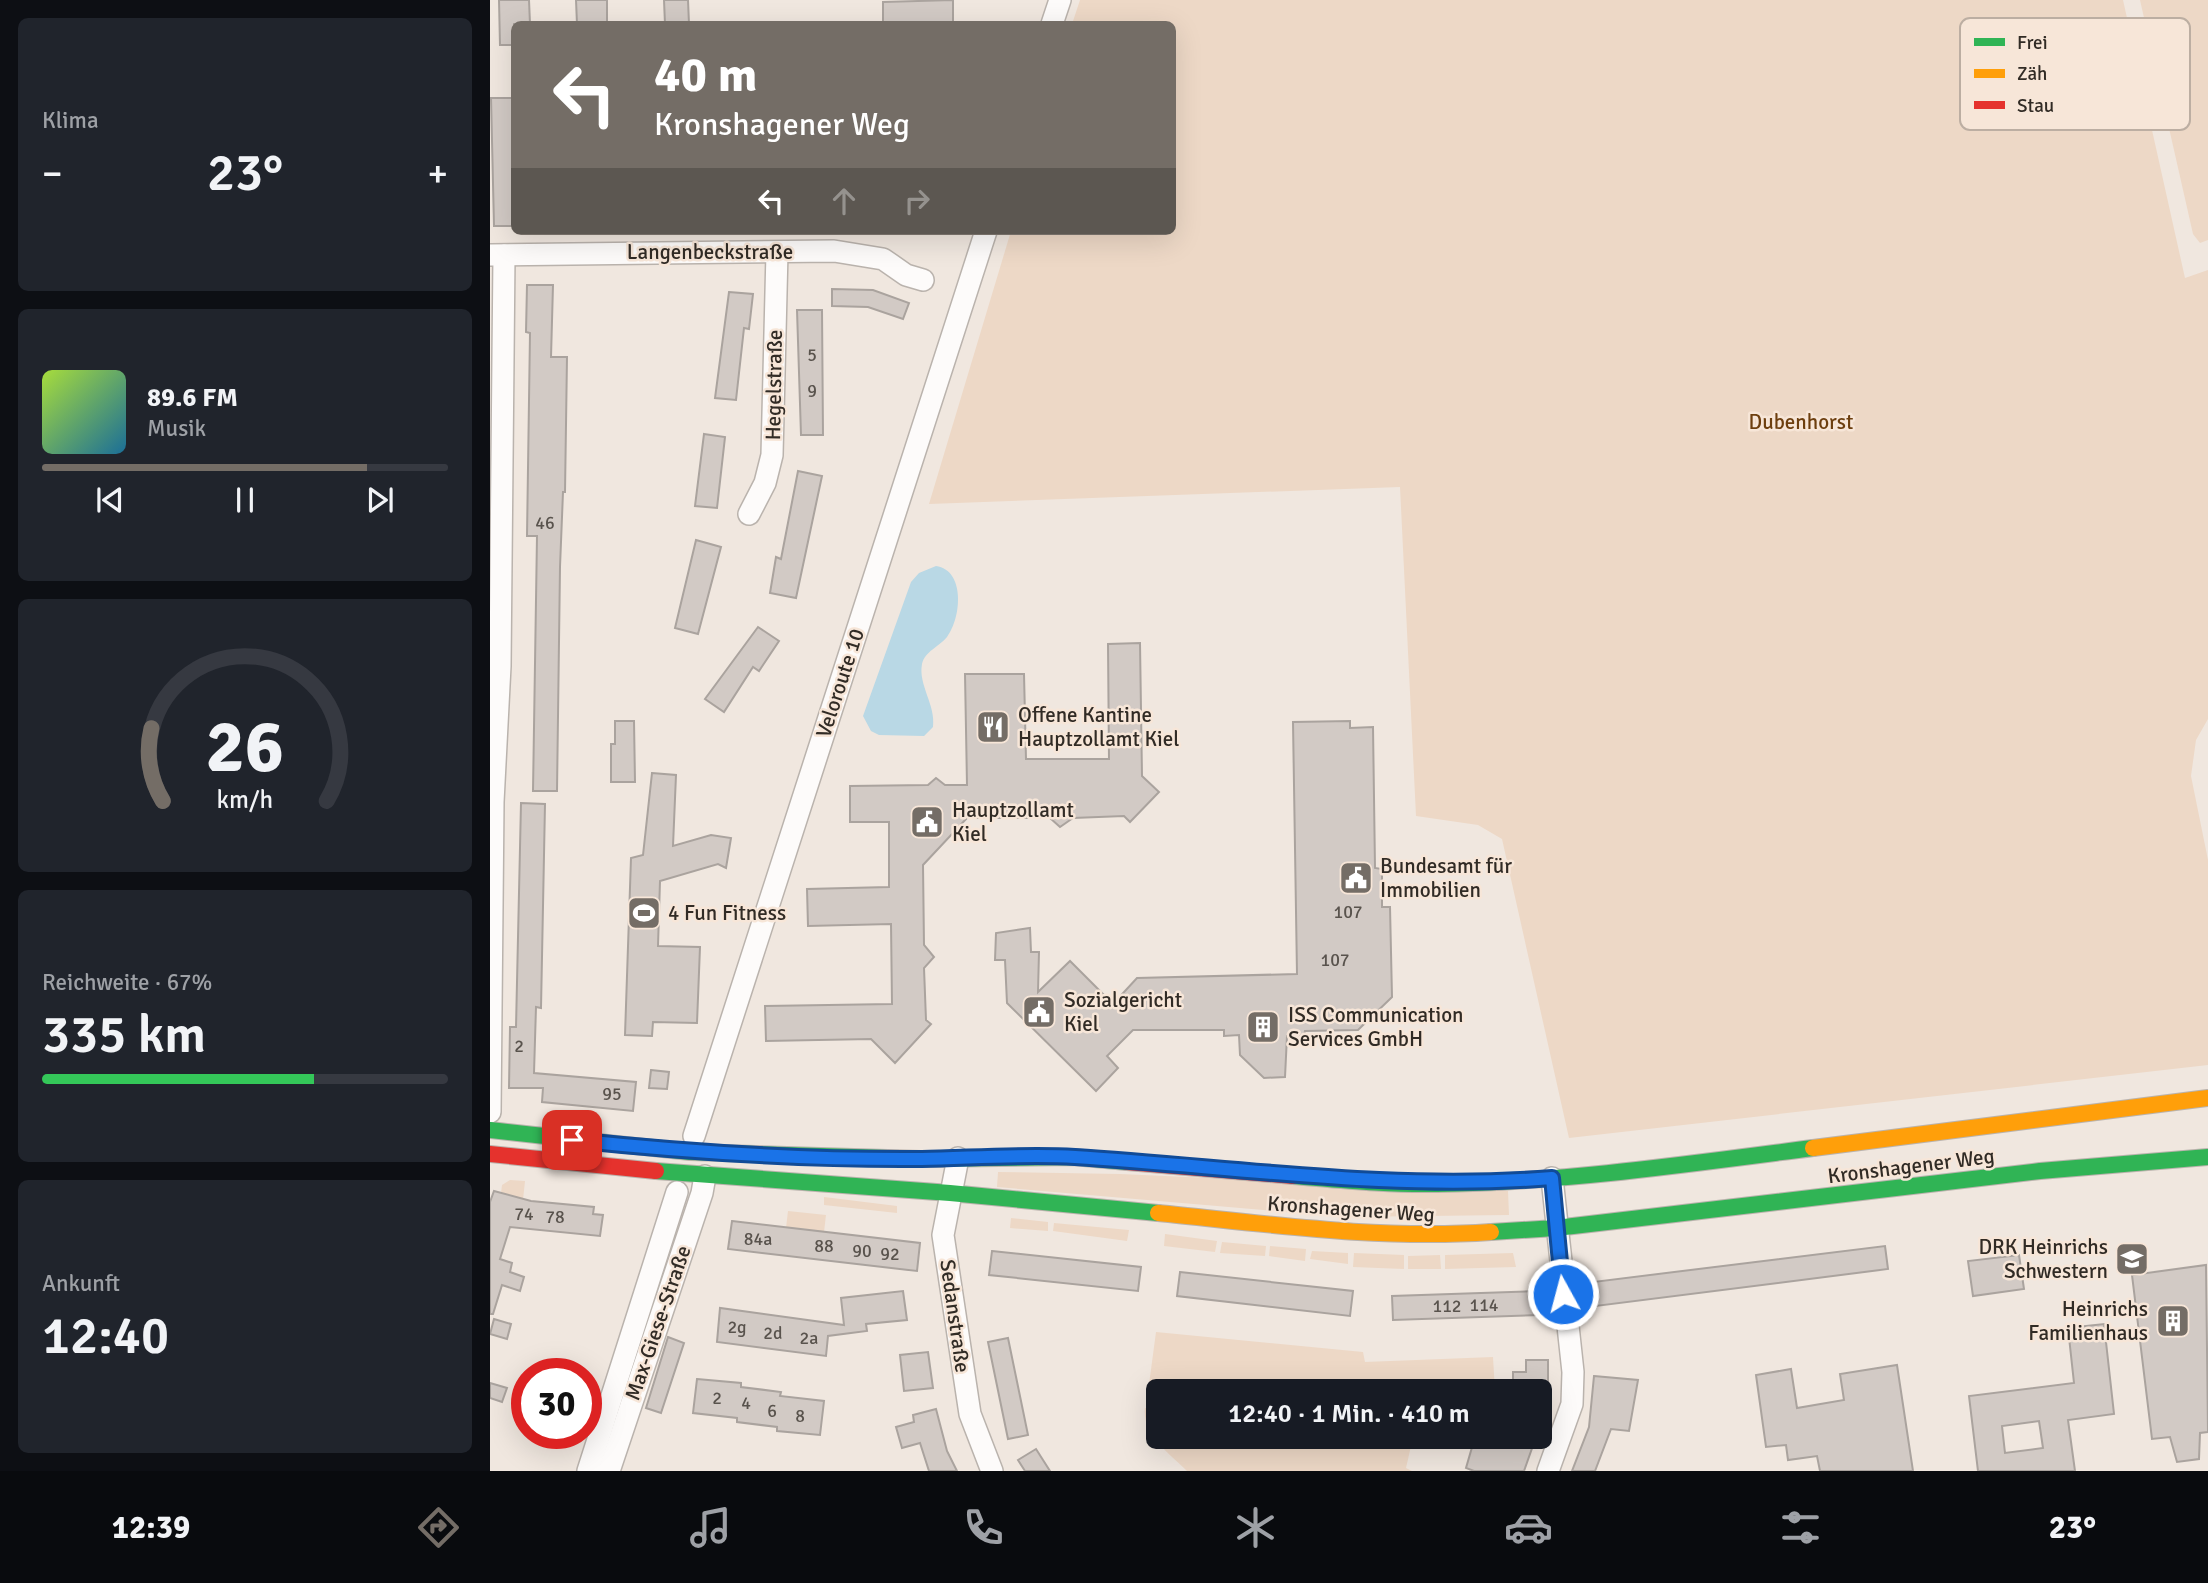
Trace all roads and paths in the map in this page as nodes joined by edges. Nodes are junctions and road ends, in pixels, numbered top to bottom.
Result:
1 (1060, 0) edge
2 (1053, 21) edge
3 (985, 235) edge
4 (777, 252) junction
5 (497, 255) edge
6 (923, 280) dead end
7 (749, 514) dead end
8 (2208, 1098) edge
9 (490, 1112) edge
10 (490, 1130) edge
11 (694, 1136) dead end
12 (490, 1154) edge
13 (2208, 1157) edge
14 (958, 1158) junction
15 (705, 1176) junction
16 (1552, 1178) junction
17 (677, 1192) dead end
18 (950, 1193) junction
19 (1556, 1228) junction
20 (588, 1471) edge
21 (609, 1471) edge
22 (992, 1471) edge
23 (1548, 1471) edge

1 - 2 street
3 - 11 street, Veloroute 10
4 - 5 street, Langenbeckstraße
4 - 6 street, Langenbeckstraße
4 - 7 street, Hegelstraße
5 - 9 street
8 - 16 main road, Kronshagener Weg
10 - 14 main road, Kronshagener Weg
12 - 15 main road, Kronshagener Weg
13 - 19 main road, Kronshagener Weg
14 - 16 main road, Kronshagener Weg
14 - 18 street, Sedanstraße
15 - 18 main road, Kronshagener Weg
15 - 21 street, Max-Giese-Straße
16 - 19 street
17 - 20 street
18 - 19 main road, Kronshagener Weg
18 - 22 street, Sedanstraße
19 - 23 street

